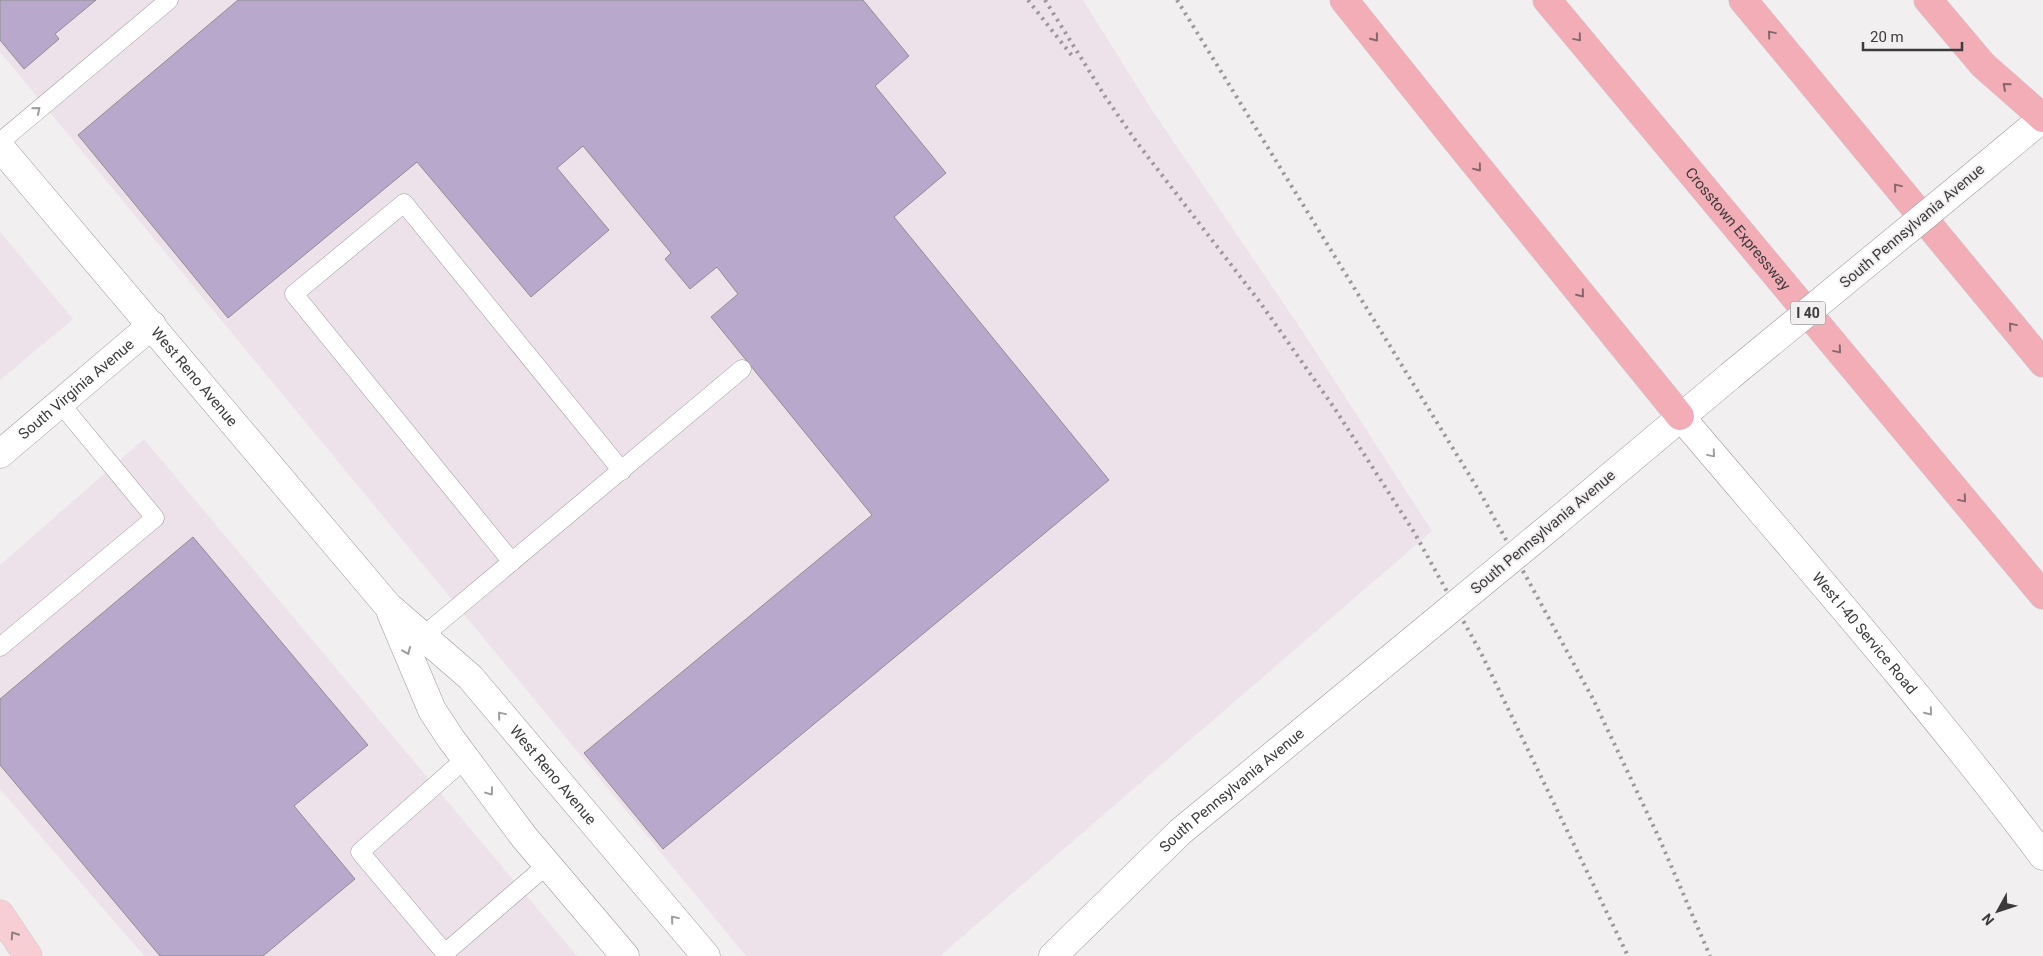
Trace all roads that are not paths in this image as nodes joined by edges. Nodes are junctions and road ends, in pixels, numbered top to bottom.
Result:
1 (169, 0) edge
2 (1344, 0) edge
3 (1547, 0) edge
4 (1743, 0) edge
5 (1928, 0) edge
6 (2043, 112) edge
7 (2043, 118) edge
8 (0, 142) edge
9 (0, 147) edge
10 (152, 325) junction
11 (2043, 363) edge
12 (742, 369) dead end
13 (60, 403) junction
14 (1680, 416) junction
15 (0, 454) edge
16 (622, 471) junction
17 (512, 562) junction
18 (2043, 596) edge
19 (388, 606) junction
20 (423, 636) junction
21 (0, 647) edge
22 (465, 759) junction
23 (2043, 856) edge
24 (547, 865) junction
25 (0, 914) edge
26 (443, 955) edge
27 (28, 956) edge
28 (625, 956) edge
29 (706, 956) edge
30 (1053, 956) edge

8 -> 1 lane
2 -> 14 highway
3 -> 18 highway, Crosstown Expressway / I 40
11 -> 4 highway
7 -> 5 highway
6 - 7 main road
7 - 14 main road, South Pennsylvania Avenue, bridge
9 - 10 main road, West Reno Avenue
10 - 13 main road, South Virginia Avenue
10 - 19 main road, West Reno Avenue
12 - 16 lane
13 - 15 main road, South Virginia Avenue
13 - 21 lane
14 -> 23 main road, West I-40 Service Road
14 - 30 main road, South Pennsylvania Avenue, bridge
16 - 17 lane
16 - 17 lane
17 - 20 lane
19 - 20 main road, West Reno Avenue
19 -> 22 main road, West Reno Avenue
29 -> 20 main road, West Reno Avenue
22 -> 24 main road, West Reno Avenue
22 - 26 lane
24 - 26 lane
24 - 28 main road, West Reno Avenue
27 -> 25 main road

